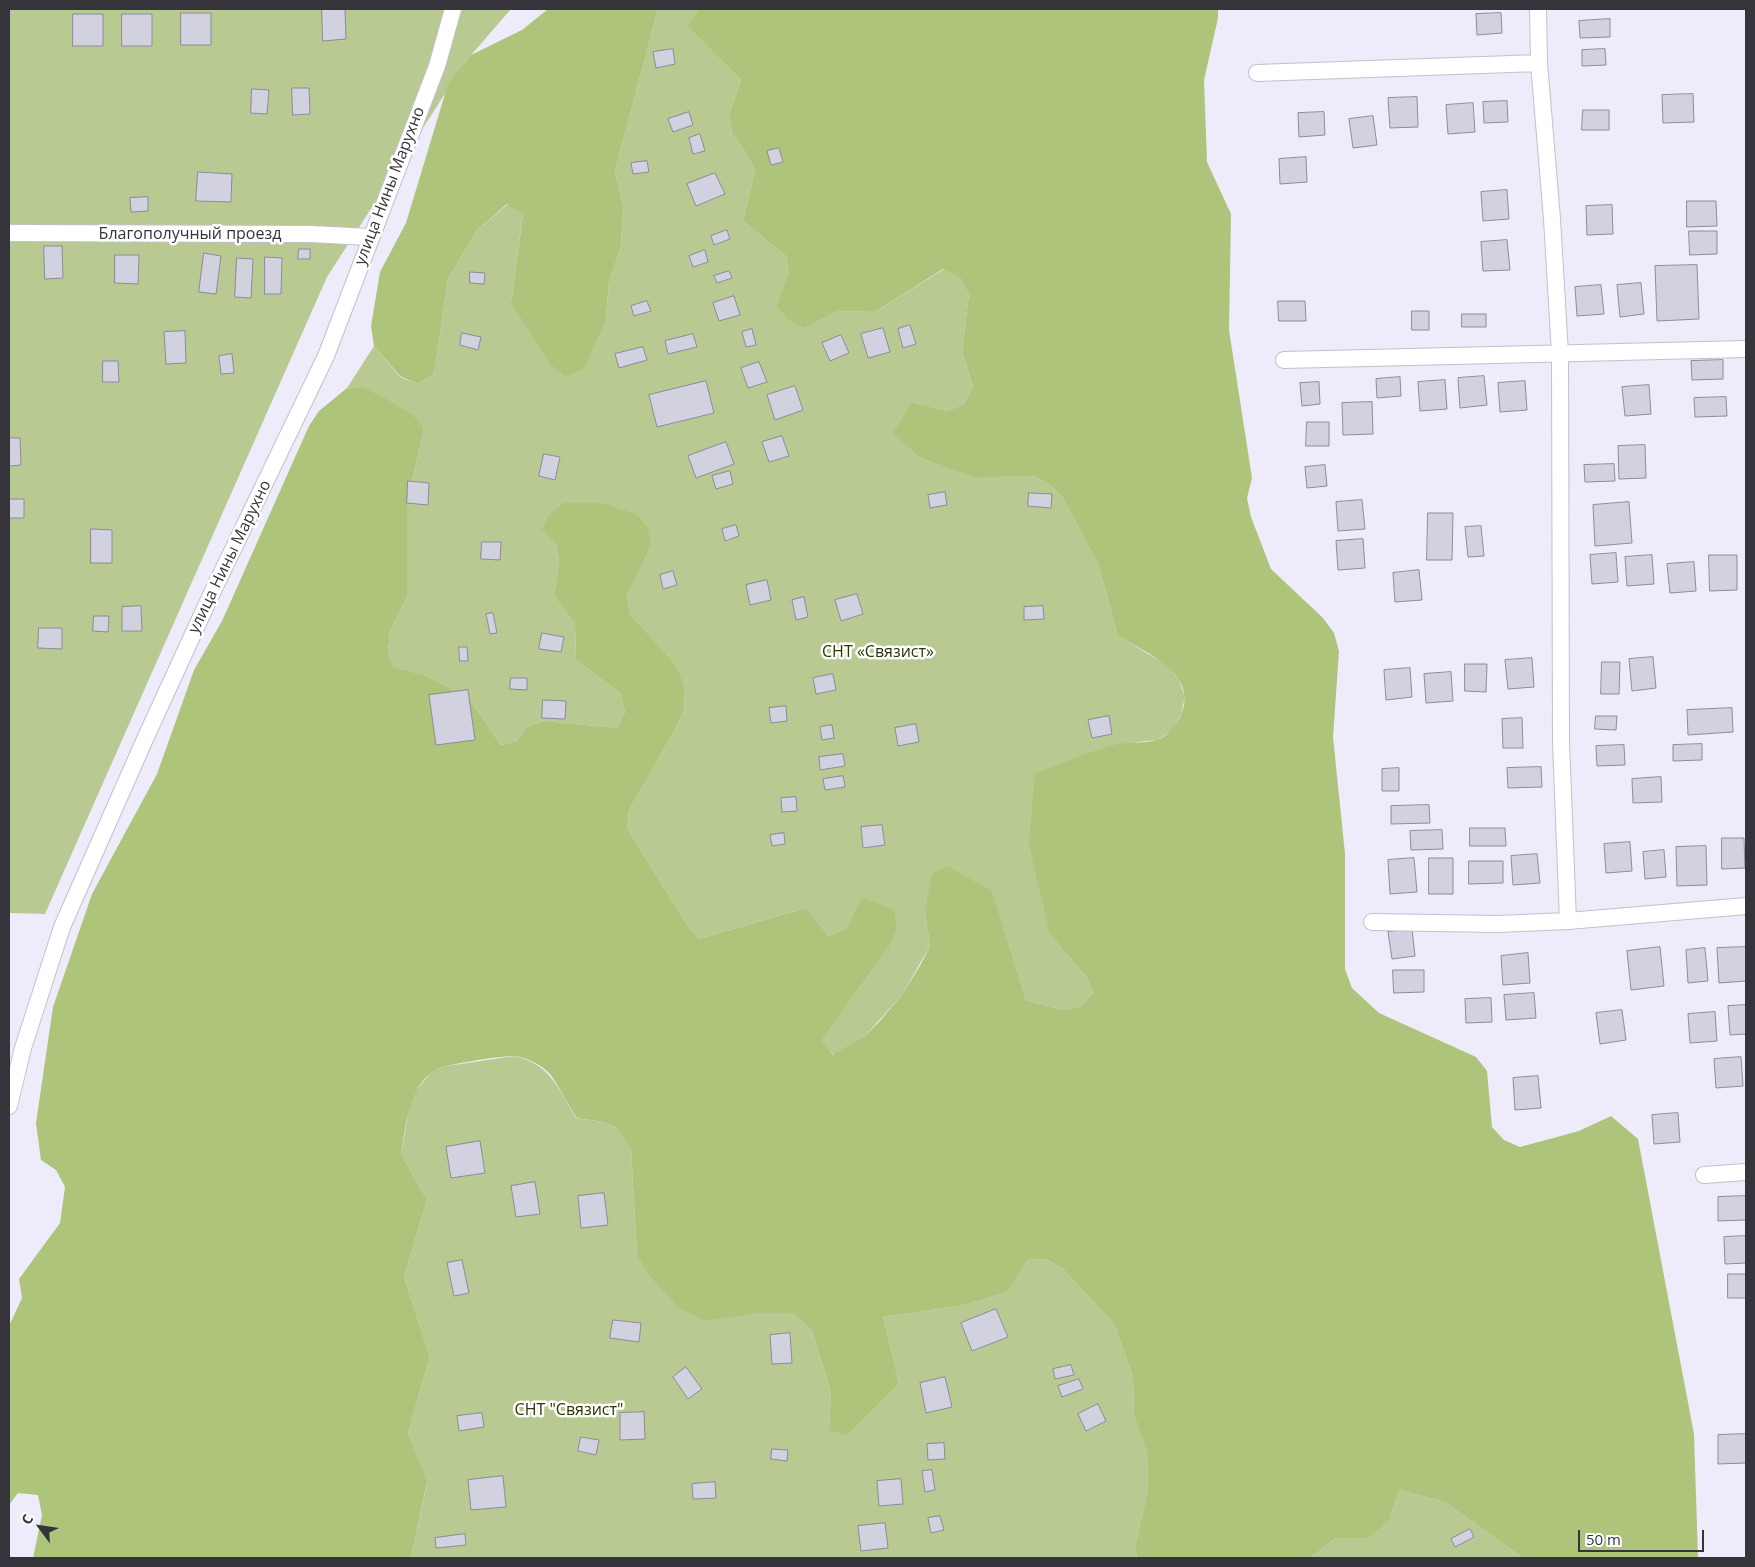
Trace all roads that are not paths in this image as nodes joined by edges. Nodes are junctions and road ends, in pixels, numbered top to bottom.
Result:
1 (453, 9) edge
2 (1538, 9) edge
3 (1539, 63) junction
4 (1257, 74) dead end
5 (9, 233) edge
6 (370, 237) junction
7 (1746, 349) edge
8 (1560, 354) junction
9 (1284, 360) dead end
10 (1746, 906) edge
11 (1568, 921) junction
12 (1372, 922) dead end
13 (9, 1106) edge
14 (1746, 1172) edge
15 (1704, 1175) dead end

1 - 6 street, улица Нины Марухно
2 - 3 street
3 - 4 street
3 - 8 street
5 - 6 street, Благополучный проезд
6 - 13 street, улица Нины Марухно
7 - 8 street
8 - 9 street
8 - 11 street
10 - 11 street
11 - 12 street
14 - 15 street

